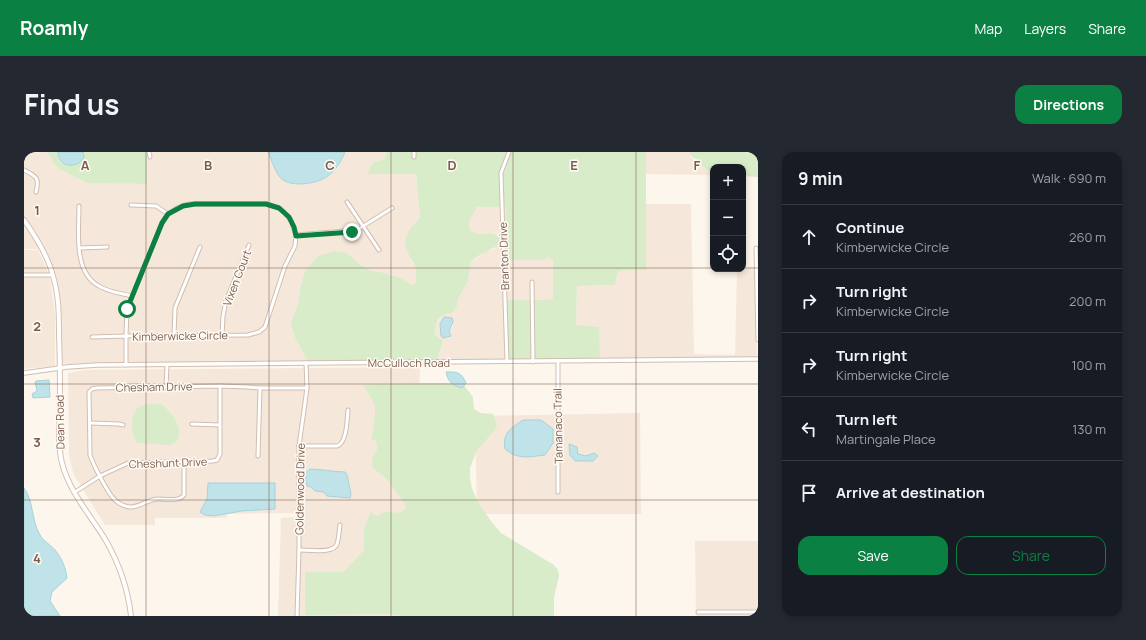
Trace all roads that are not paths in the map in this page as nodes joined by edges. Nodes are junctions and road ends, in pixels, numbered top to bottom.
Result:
1 (149, 152) edge
2 (414, 152) edge
3 (508, 152) edge
4 (150, 157) dead end
5 (414, 157) dead end
6 (24, 170) edge
7 (36, 192) dead end
8 (347, 202) dead end
9 (131, 205) dead end
10 (79, 206) dead end
11 (392, 208) dead end
12 (168, 214) junction
13 (24, 220) edge
14 (364, 227) junction
15 (296, 236) junction
16 (250, 245) dead end
17 (107, 247) dead end
18 (200, 247) dead end
19 (80, 248) junction
20 (756, 248) dead end
21 (379, 250) dead end
22 (24, 275) edge
23 (53, 275) junction
24 (532, 282) dead end
25 (131, 296) junction
26 (222, 335) junction
27 (92, 336) dead end
28 (126, 336) junction
29 (174, 336) junction
30 (758, 340) edge
31 (758, 359) edge
32 (558, 361) junction
33 (507, 362) junction
34 (533, 362) junction
35 (306, 363) junction
36 (126, 365) junction
37 (167, 365) junction
38 (60, 368) junction
39 (24, 373) edge
40 (220, 386) junction
41 (166, 387) junction
42 (260, 388) junction
43 (307, 388) junction
44 (348, 410) dead end
45 (90, 423) junction
46 (192, 424) dead end
47 (123, 425) dead end
48 (219, 425) junction
49 (299, 446) junction
50 (258, 456) dead end
51 (184, 462) junction
52 (100, 476) junction
53 (75, 492) junction
54 (558, 492) dead end
55 (340, 525) dead end
56 (299, 550) junction
57 (698, 612) dead end
58 (758, 612) edge
59 (132, 616) edge
60 (297, 616) edge

1 - 4 street
2 - 5 street
3 - 33 street, Branton Drive
6 - 7 street
8 - 14 street
9 - 12 street
10 - 19 street
11 - 14 street
12 - 15 street
12 - 25 street, Kimberwicke Circle
13 - 23 main road, Dean Road
14 - 15 street
14 - 21 street
15 - 26 street, Kimberwicke Circle
16 - 26 street, Vixen Court
17 - 19 street
18 - 29 street
19 - 25 street
20 - 30 street
22 - 23 street
23 - 38 main road, Dean Road
24 - 34 street
25 - 28 street, Kimberwicke Circle
26 - 29 street, Kimberwicke Circle
27 - 28 street
28 - 29 street, Kimberwicke Circle
28 - 36 street
31 - 32 street, McCulloch Road
32 - 34 street, McCulloch Road
32 - 54 street, Tamanaco Trail
33 - 34 street, McCulloch Road
33 - 35 street, McCulloch Road
35 - 37 street, McCulloch Road
35 - 43 street, Goldenwood Drive
36 - 37 street, McCulloch Road
36 - 38 street, McCulloch Road
37 - 41 street
38 - 39 street, McCulloch Road
38 - 53 main road, Dean Road
40 - 41 street, Chesham Drive
40 - 42 street, Chesham Drive
40 - 48 street, Cheshunt Drive
41 - 45 street, Chesham Drive
42 - 43 street, Chesham Drive
42 - 50 street
43 - 49 street, Goldenwood Drive
44 - 49 street
45 - 47 street
45 - 52 street, Chesham Drive
46 - 48 street
48 - 51 street, Cheshunt Drive
49 - 56 street, Goldenwood Drive
51 - 52 street, Cheshunt Drive
51 - 52 street, Chesham Drive
52 - 53 street, Cheshunt Drive
53 - 59 main road, Dean Road
55 - 56 street
56 - 60 street, Goldenwood Drive
57 - 58 street

